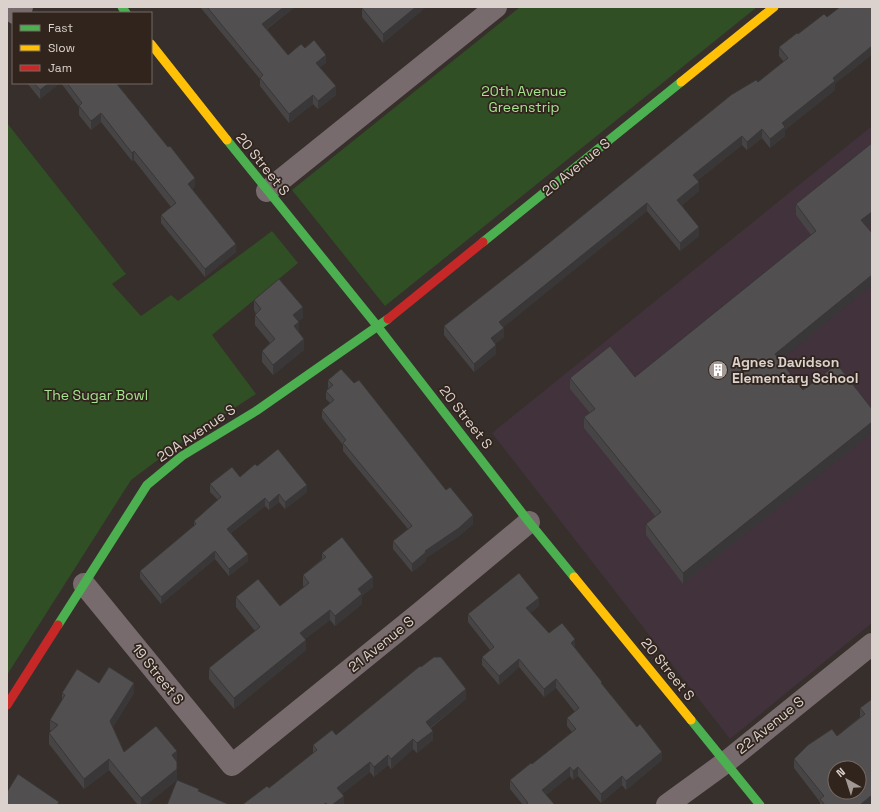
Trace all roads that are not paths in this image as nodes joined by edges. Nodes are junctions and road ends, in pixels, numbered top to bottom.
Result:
1 (496, 7) edge
2 (774, 7) edge
3 (152, 45) edge
4 (267, 191) junction
5 (378, 327) junction
6 (529, 522) junction
7 (84, 584) junction
8 (872, 644) edge
9 (7, 705) edge
10 (726, 762) junction
11 (232, 765) joint
12 (667, 805) edge
13 (760, 805) edge

1 - 4 street
2 - 5 street, 20 Avenue S
3 - 4 street, 20 Street S
4 - 5 street, 20 Street S
5 - 6 street, 20 Street S
5 - 7 street, 20A Avenue S
6 - 10 street, 20 Street S
6 - 11 street, 21 Avenue S
7 - 9 street, 20A Avenue S
7 - 11 street, 19 Street S
8 - 10 street, 22 Avenue S
10 - 12 street, 22 Avenue S
10 - 13 street, 20 Street S

